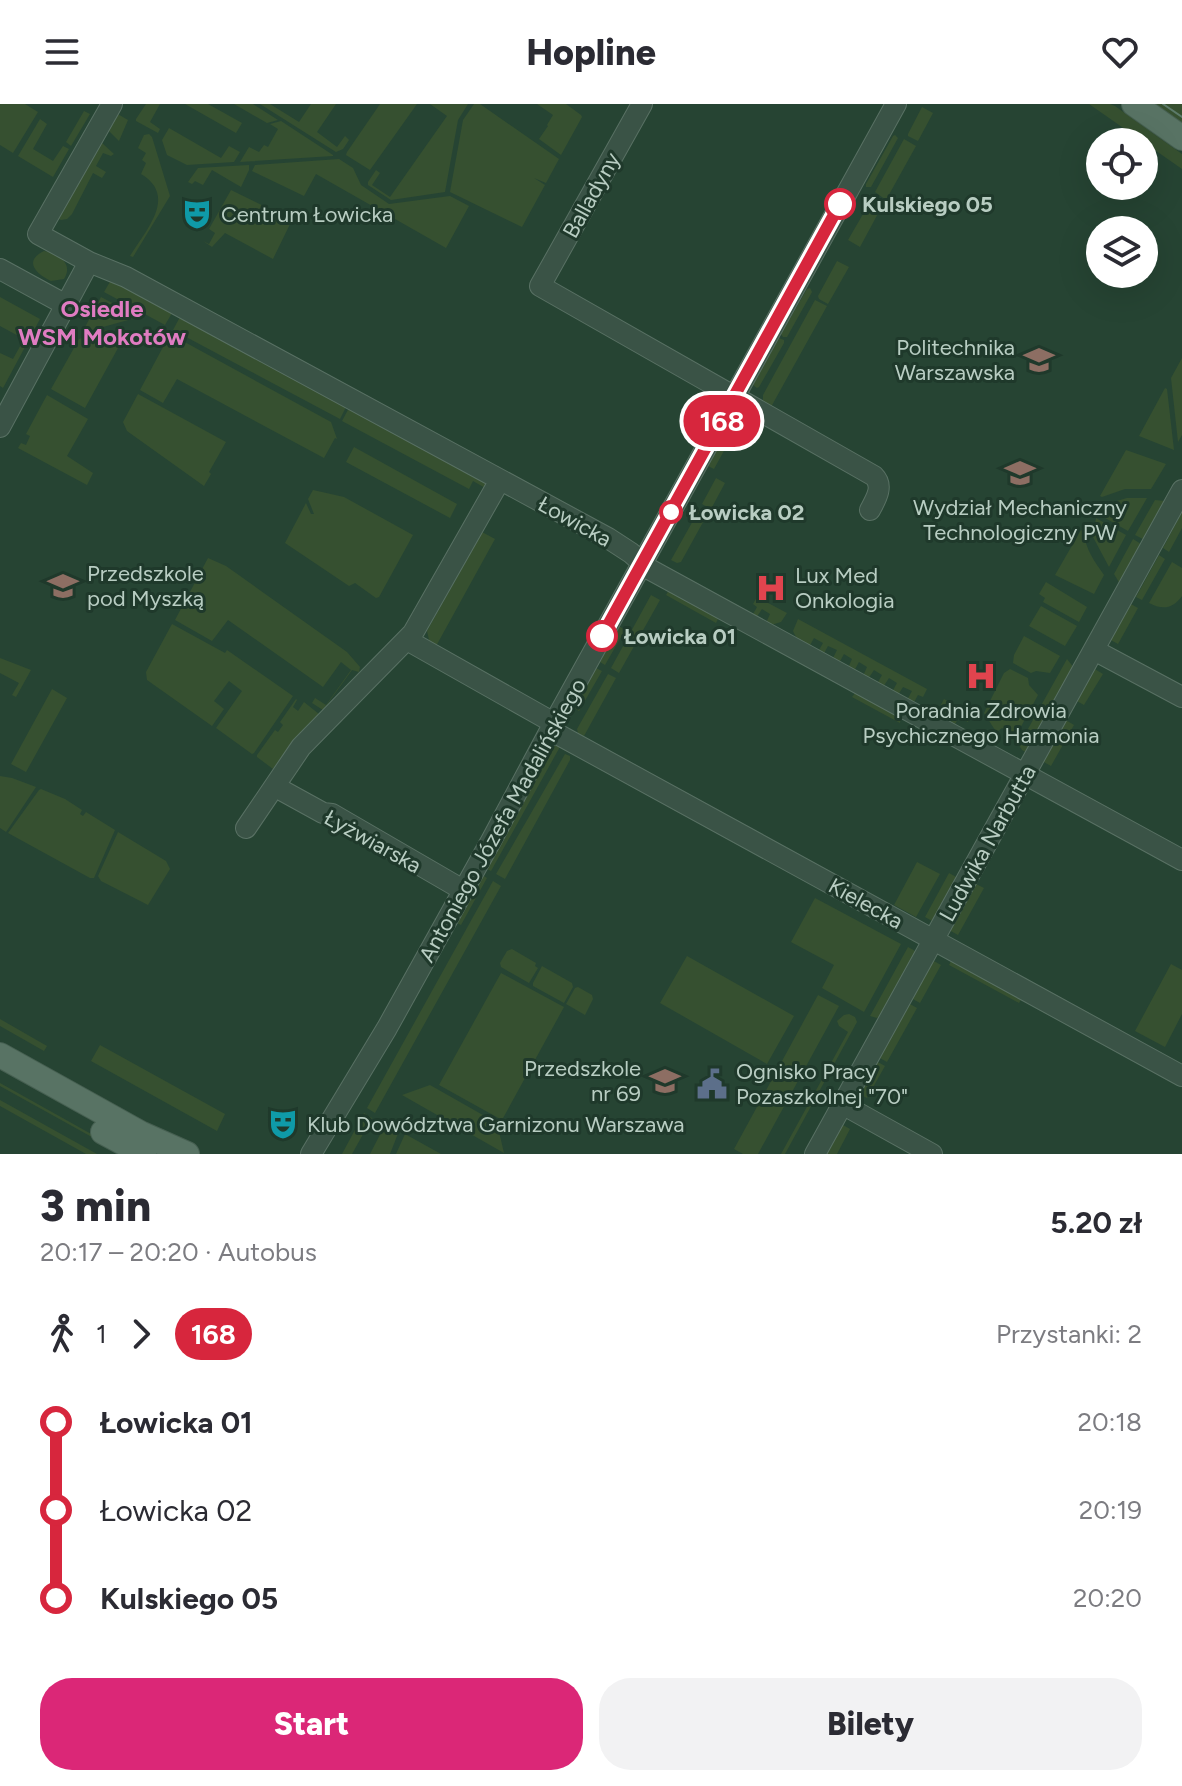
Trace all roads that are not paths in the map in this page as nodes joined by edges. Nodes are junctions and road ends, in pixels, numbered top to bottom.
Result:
1 (112, 104) edge
2 (642, 104) edge
3 (896, 104) edge
4 (1134, 104) edge
5 (1182, 138) edge
6 (89, 262) junction
7 (3, 271) edge
8 (66, 305) junction
9 (735, 397) junction
10 (0, 427) edge
11 (500, 480) junction
12 (1182, 490) edge
13 (870, 510) dead end
14 (643, 563) junction
15 (407, 640) junction
16 (1094, 650) junction
17 (1182, 697) edge
18 (552, 726) junction
19 (1025, 774) junction
20 (283, 791) dead end
21 (246, 828) dead end
22 (1182, 860) edge
23 (463, 890) junction
24 (933, 940) junction
25 (0, 1055) edge
26 (0, 1074) edge
27 (1182, 1076) edge
28 (842, 1104) junction
29 (144, 1154) edge
30 (187, 1154) edge
31 (311, 1154) edge
32 (815, 1154) edge
33 (932, 1154) edge

1 - 6 street, Łowicka
2 - 9 street, Balladyny
3 - 9 street, Antoniego Józefa Madalińskiego
4 - 5 main road
6 - 8 street
6 - 11 street, Łowicka
7 - 8 street
8 - 10 street
9 - 13 street
9 - 14 street, Antoniego Józefa Madalińskiego
11 - 14 street, Łowicka
11 - 15 street
12 - 16 street, Ludwika Narbutta
14 - 18 street, Antoniego Józefa Madalińskiego
14 - 19 street, Łowicka
15 - 18 street, Kielecka
15 - 21 street
16 - 17 street
16 - 19 street, Ludwika Narbutta
18 - 23 street, Antoniego Józefa Madalińskiego
18 - 24 street, Kielecka
19 - 22 street, Łowicka
19 - 24 street, Ludwika Narbutta
20 - 23 street, Łyżwiarska
23 - 31 street, Antoniego Józefa Madalińskiego
24 - 27 street, Kielecka
24 - 28 street, Ludwika Narbutta
25 - 30 main road
26 - 29 main road
28 - 32 street, Ludwika Narbutta
28 - 33 street

